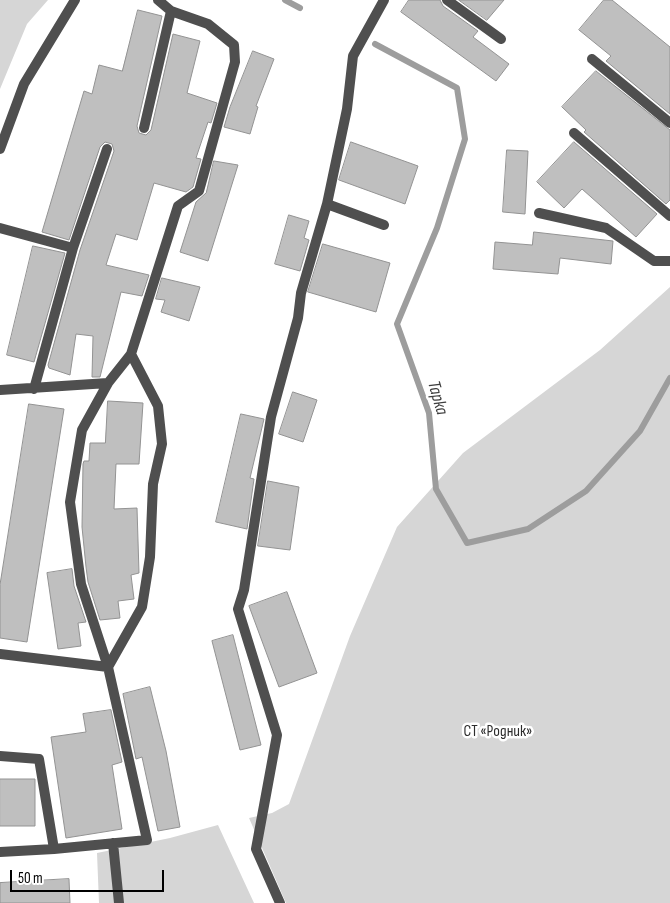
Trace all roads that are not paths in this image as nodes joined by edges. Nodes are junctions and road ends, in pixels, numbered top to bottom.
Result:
1 (75, 0) edge
2 (158, 0) edge
3 (384, 0) edge
4 (447, 0) edge
5 (171, 11) junction
6 (501, 39) dead end
7 (592, 60) dead end
8 (670, 123) edge
9 (144, 128) dead end
10 (574, 133) dead end
11 (0, 149) edge
12 (107, 149) dead end
13 (327, 204) junction
14 (539, 212) dead end
15 (670, 216) edge
16 (384, 225) dead end
17 (0, 228) edge
18 (73, 248) junction
19 (670, 261) edge
20 (131, 354) junction
21 (108, 383) junction
22 (34, 389) junction
23 (0, 390) edge
24 (0, 654) edge
25 (108, 667) junction
26 (0, 756) edge
27 (113, 843) junction
28 (54, 849) junction
29 (0, 852) edge
30 (119, 903) edge
31 (280, 903) edge

1 - 11 street
2 - 5 street
3 - 13 street
4 - 6 street
5 - 9 street
5 - 20 street
7 - 8 street
10 - 15 street
12 - 18 street
13 - 16 street
13 - 31 street
14 - 19 street
17 - 18 street
18 - 22 street
20 - 21 street
20 - 25 street
21 - 22 street
21 - 25 street
22 - 23 street
24 - 25 street
25 - 27 street
26 - 28 street
27 - 28 street
27 - 30 street
28 - 29 street

